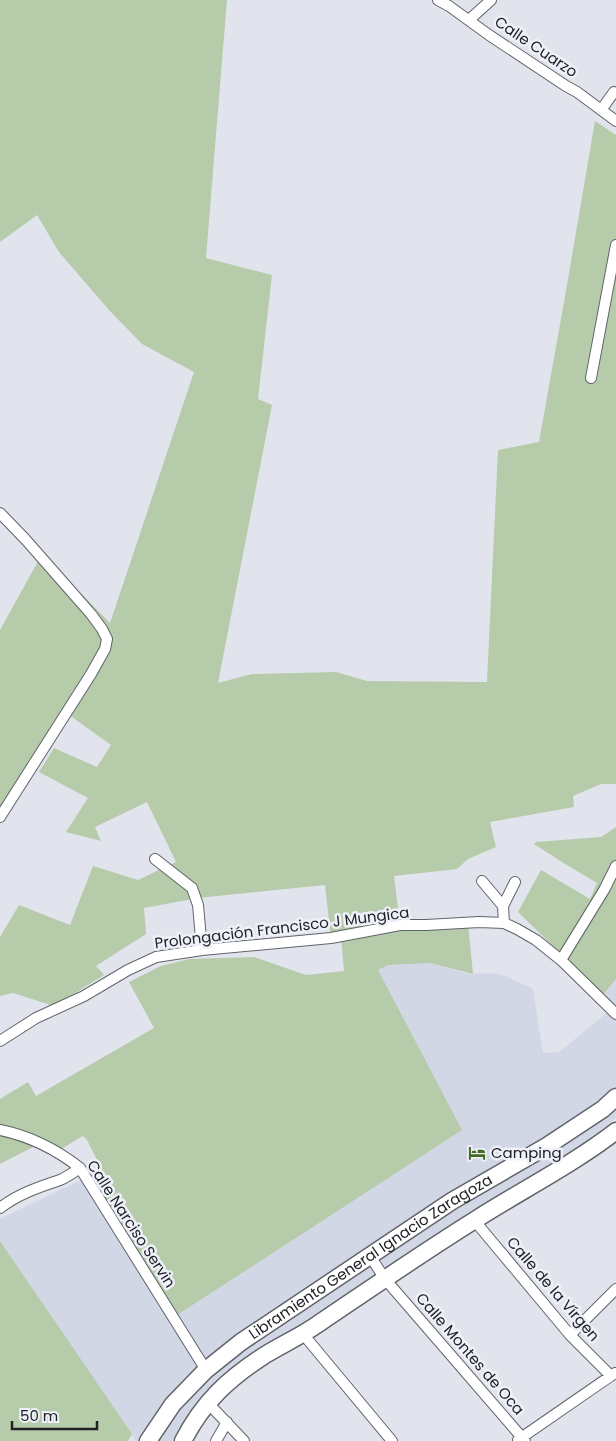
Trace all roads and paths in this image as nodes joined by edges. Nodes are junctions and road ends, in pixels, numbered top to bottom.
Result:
1 (438, 0) edge
2 (491, 0) edge
3 (469, 20) junction
4 (614, 92) dead end
5 (601, 110) junction
6 (616, 121) edge
7 (616, 245) edge
8 (591, 378) dead end
9 (0, 514) edge
10 (0, 817) edge
11 (155, 859) dead end
12 (616, 866) edge
13 (482, 881) dead end
14 (515, 882) dead end
15 (502, 906) junction
16 (504, 923) junction
17 (202, 950) junction
18 (561, 960) junction
19 (616, 1014) edge
20 (0, 1041) edge
21 (616, 1097) edge
22 (0, 1130) edge
23 (616, 1130) edge
24 (80, 1168) junction
25 (0, 1208) edge
26 (474, 1220) junction
27 (370, 1256) junction
28 (389, 1283) junction
29 (616, 1289) edge
30 (303, 1334) junction
31 (570, 1335) junction
32 (206, 1370) junction
33 (614, 1374) edge
34 (207, 1402) junction
35 (227, 1422) junction
36 (521, 1440) edge
37 (148, 1441) edge
38 (183, 1441) edge
39 (216, 1441) edge
40 (244, 1441) edge
41 (392, 1441) edge

1 - 3 street, Calle Cuarzo
2 - 3 street
3 - 5 street, Calle Cuarzo
4 - 5 street
5 - 6 street, Calle Cuarzo
7 - 8 street
9 - 10 street
11 - 17 street
12 - 18 street
13 - 15 street
14 - 15 street
15 - 16 street
16 - 17 street, Prolongación Francisco J Mungica
16 - 18 street, Prolongación Francisco J Mungica
17 - 20 street, Prolongación Francisco J Mungica
18 - 19 street, Prolongación Francisco J Mungica
21 - 27 main road, Libramiento General Ignacio Zaragoza
22 - 24 street, Calle Narciso Servin
23 - 26 main road, Libramiento General Ignacio Zaragoza
24 - 25 street
24 - 32 street, Calle Narciso Servin
26 - 28 main road, Libramiento General Ignacio Zaragoza
26 - 31 street, Calle de la Vírgen
27 - 28 street, Calle Montes de Oca
27 - 32 main road, Libramiento General Ignacio Zaragoza
28 - 30 main road, Libramiento General Ignacio Zaragoza
28 - 36 street, Calle Montes de Oca
29 - 31 street
30 - 34 main road, Libramiento General Ignacio Zaragoza
30 - 41 street
31 - 33 street, Calle de la Vírgen
32 - 37 main road, Libramiento General Ignacio Zaragoza
33 - 36 street
34 - 35 street
34 - 38 main road, Libramiento General Ignacio Zaragoza
35 - 39 street
35 - 40 street

